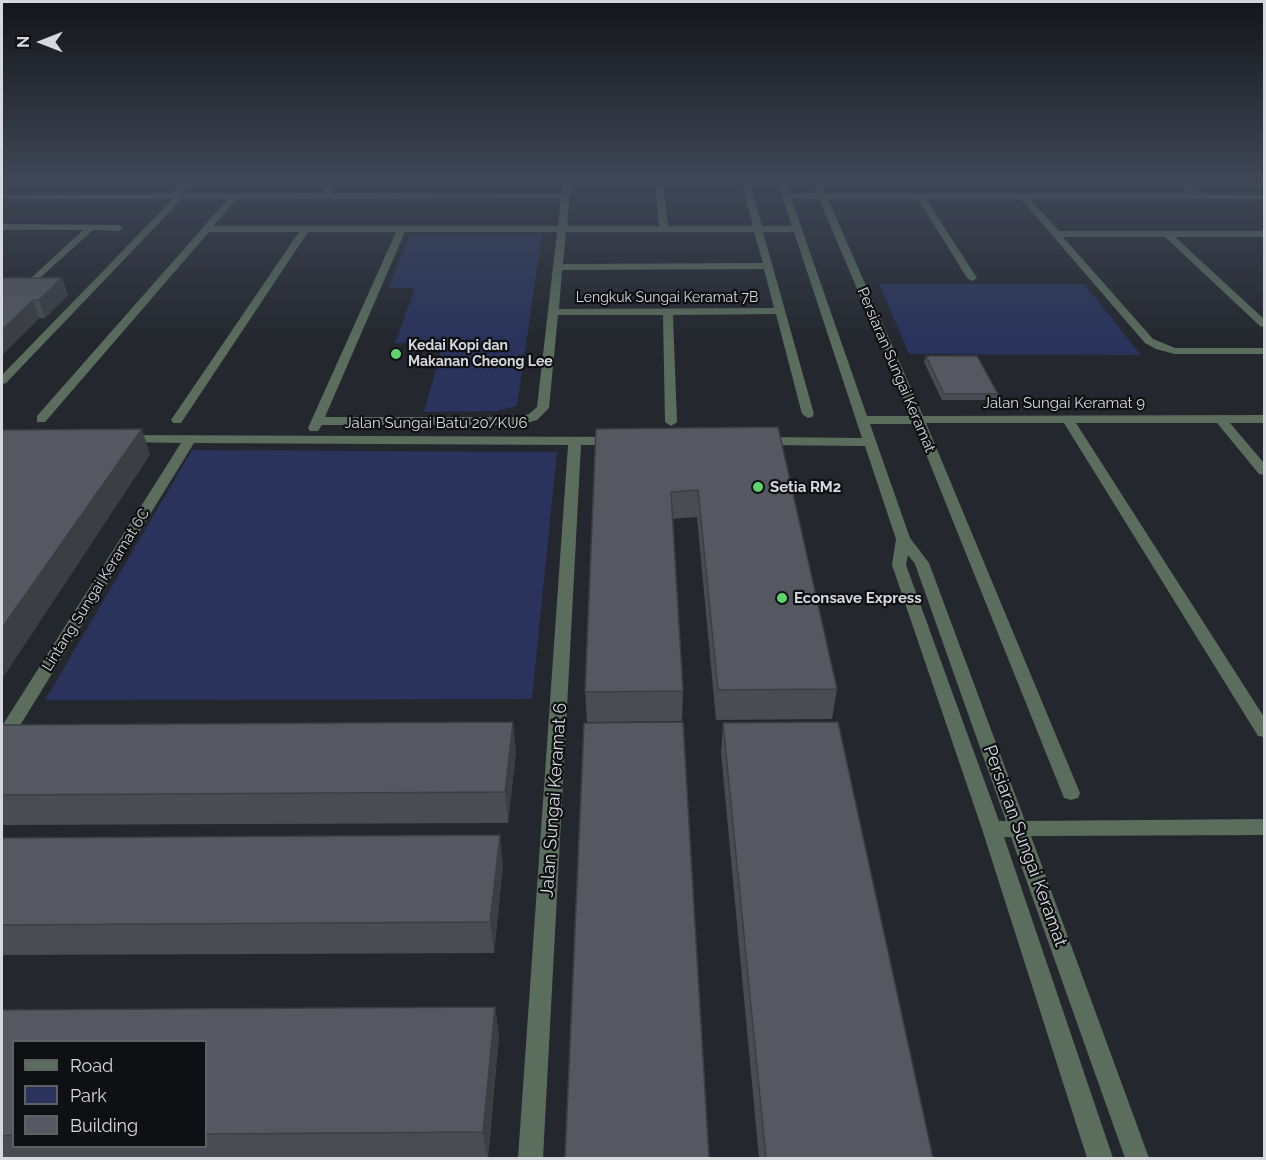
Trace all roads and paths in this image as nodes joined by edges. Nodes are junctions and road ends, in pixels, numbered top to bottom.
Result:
1 (83, 235) edge
2 (140, 235) edge
3 (202, 235) edge
4 (301, 235) edge
5 (399, 235) edge
6 (561, 235) edge
7 (761, 235) edge
8 (800, 235) edge
9 (839, 235) edge
10 (945, 235) edge
11 (1057, 235) edge
12 (1168, 235) edge
13 (769, 266) junction
14 (558, 267) junction
15 (972, 278) dead end
16 (40, 292) edge
17 (781, 311) junction
18 (553, 312) junction
19 (668, 312) junction
20 (1264, 324) edge
21 (1264, 351) edge
22 (2, 381) edge
23 (808, 414) dead end
24 (40, 419) dead end
25 (918, 419) junction
26 (1067, 419) junction
27 (1220, 419) junction
28 (1264, 419) edge
29 (177, 420) dead end
30 (863, 420) junction
31 (317, 421) junction
32 (671, 422) dead end
33 (118, 439) edge
34 (190, 439) junction
35 (309, 439) junction
36 (575, 441) junction
37 (635, 441) edge
38 (747, 441) edge
39 (871, 442) junction
40 (1264, 471) edge
41 (903, 539) junction
42 (1264, 731) edge
43 (2, 740) edge
44 (1071, 793) dead end
45 (1018, 827) junction
46 (1264, 827) edge
47 (992, 829) junction
48 (531, 1158) edge
49 (1100, 1158) edge
50 (1137, 1158) edge

1 - 16 street
2 - 22 street
3 - 24 street
4 - 29 street
5 - 31 street
6 - 14 street
7 - 13 street
8 - 30 street, Persiaran Sungai Keramat
9 - 25 street, Persiaran Sungai Keramat
10 - 15 street
11 - 21 street
12 - 20 street
13 - 14 street
13 - 17 street
14 - 18 street
17 - 19 street, Lengkuk Sungai Keramat 7B
17 - 23 street
18 - 19 street, Lengkuk Sungai Keramat 7B
18 - 31 street
19 - 32 street
25 - 26 street, Jalan Sungai Keramat 9
25 - 30 street, Jalan Sungai Keramat 9
25 - 44 street, Persiaran Sungai Keramat
26 - 27 street, Jalan Sungai Keramat 9
26 - 42 street
27 - 28 street, Jalan Sungai Keramat 9
27 - 40 street
30 - 39 street, Persiaran Sungai Keramat
31 - 35 street
33 - 34 street, Jalan Sungai Batu 20/KU6
34 - 35 street, Jalan Sungai Batu 20/KU6
34 - 43 street, Lintang Sungai Keramat 6C
35 - 36 street, Jalan Sungai Batu 20/KU6
36 - 37 street, Jalan Sungai Batu 20/KU6
36 - 48 street, Jalan Sungai Keramat 6
38 - 39 street
39 - 41 street, Persiaran Sungai Keramat
41 - 45 street, Persiaran Sungai Keramat
41 - 47 street, Persiaran Sungai Keramat
45 - 46 street
45 - 47 street
45 - 50 street, Persiaran Sungai Keramat
47 - 49 street, Persiaran Sungai Keramat

